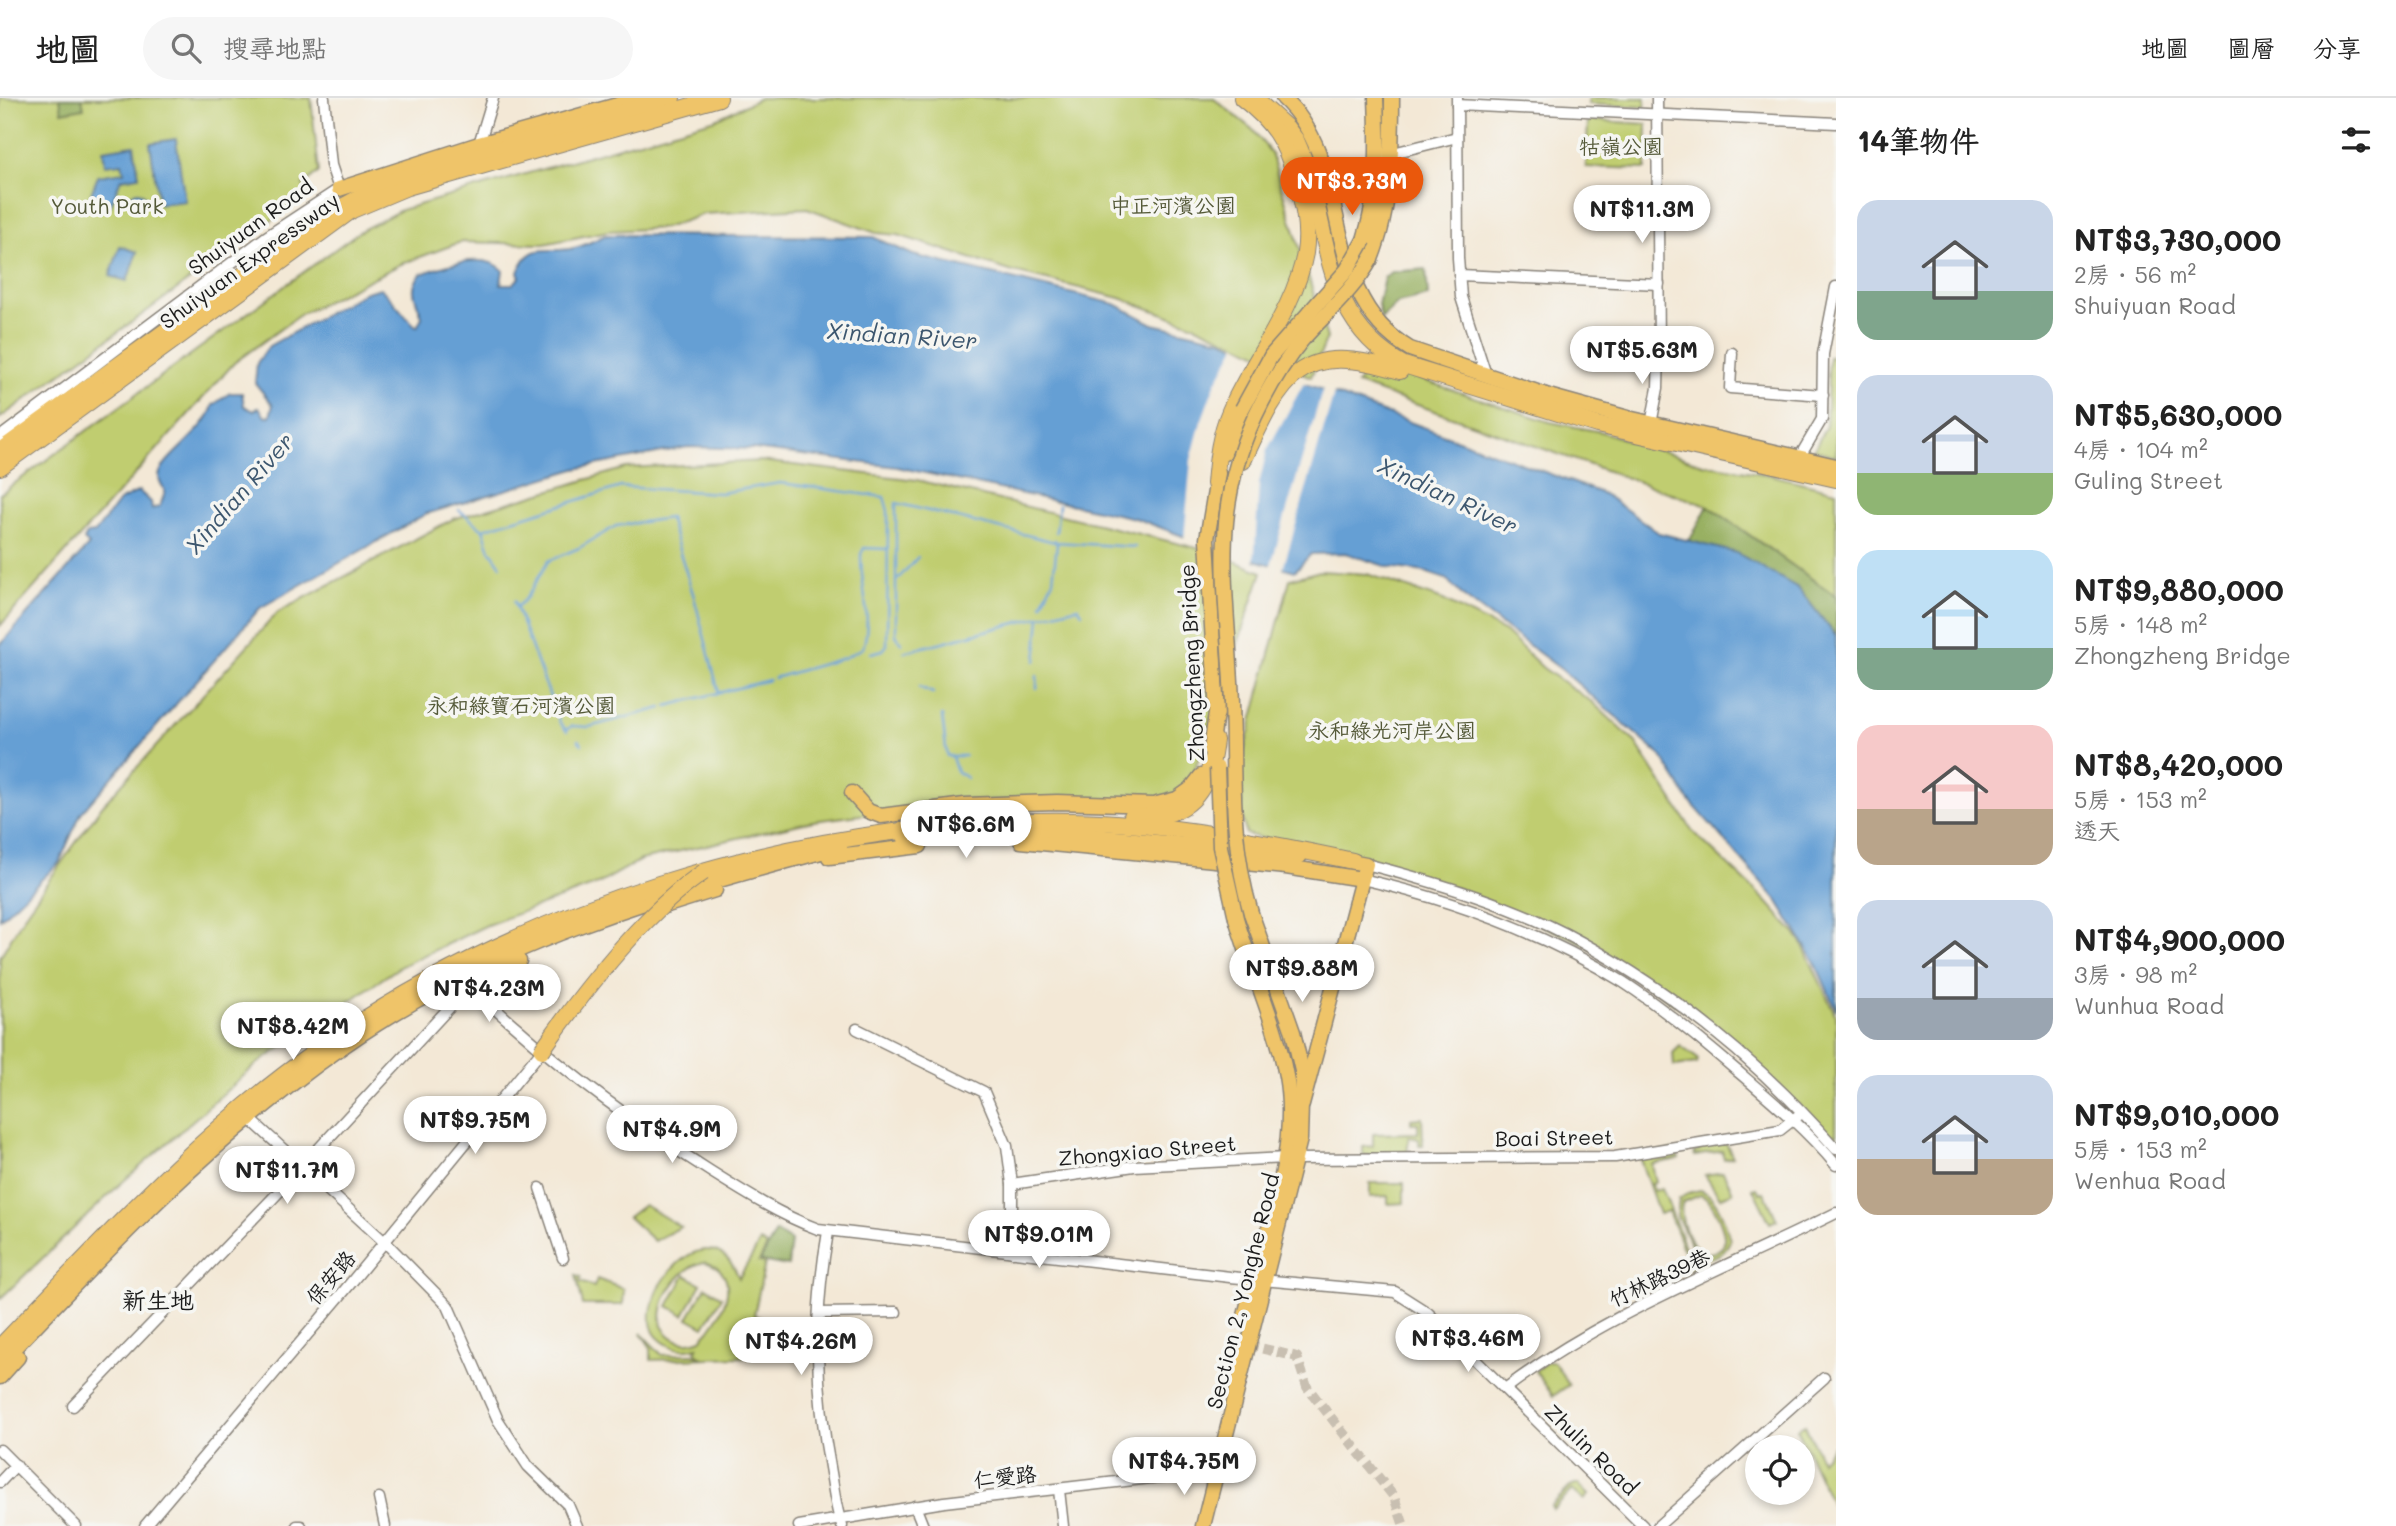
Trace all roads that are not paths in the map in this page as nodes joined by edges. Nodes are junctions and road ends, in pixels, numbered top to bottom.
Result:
1 (324, 98) edge
2 (482, 98) edge
3 (493, 98) edge
4 (642, 98) edge
5 (671, 98) edge
6 (696, 98) edge
7 (719, 98) edge
8 (1242, 98) edge
9 (1254, 98) edge
10 (1269, 98) edge
11 (1283, 98) edge
12 (1376, 98) edge
13 (1392, 98) edge
14 (1657, 98) edge
15 (1457, 101) edge
16 (1657, 116) junction
17 (486, 119) junction
18 (1836, 123) edge
19 (1457, 137) junction
20 (479, 144) junction
21 (553, 148) junction
22 (1385, 155) junction
23 (339, 189) junction
24 (1378, 209) junction
25 (1331, 232) junction
26 (1459, 275) junction
27 (1659, 284) junction
28 (1836, 287) edge
29 (1732, 352) dead end
30 (1407, 356) junction
31 (1486, 375) junction
32 (1823, 395) junction
33 (1651, 424) junction
34 (1597, 425) junction
35 (0, 437) edge
36 (0, 451) edge
37 (1799, 458) junction
38 (1836, 466) edge
39 (0, 467) edge
40 (1836, 471) edge
41 (1836, 479) edge
42 (1222, 486) junction
43 (1217, 705) junction
44 (1215, 740) junction
45 (852, 793) dead end
46 (892, 830) junction
47 (1256, 858) junction
48 (1360, 862) junction
49 (704, 872) junction
50 (1362, 879) junction
51 (470, 979) junction
52 (1291, 1024) junction
53 (858, 1029) dead end
54 (1319, 1038) junction
55 (542, 1050) junction
56 (1302, 1105) junction
57 (1804, 1111) junction
58 (1793, 1119) junction
59 (252, 1121) junction
60 (1836, 1149) edge
61 (1292, 1158) junction
62 (1836, 1165) edge
63 (302, 1166) junction
64 (1012, 1184) junction
65 (540, 1188) dead end
66 (1836, 1213) edge
67 (828, 1232) junction
68 (384, 1242) junction
69 (1012, 1252) junction
70 (563, 1258) dead end
71 (1259, 1280) junction
72 (818, 1312) junction
73 (896, 1312) dead end
74 (0, 1347) edge
75 (0, 1363) edge
76 (0, 1377) edge
77 (1824, 1378) dead end
78 (1505, 1389) junction
79 (73, 1406) dead end
80 (0, 1450) edge
81 (16, 1465) junction
82 (1212, 1478) junction
83 (0, 1482) edge
84 (1059, 1490) junction
85 (379, 1498) dead end
86 (915, 1506) junction
87 (841, 1523) edge
88 (76, 1526) edge
89 (145, 1526) edge
90 (385, 1526) edge
91 (577, 1526) edge
92 (799, 1526) edge
93 (923, 1526) edge
94 (1063, 1526) edge
95 (1195, 1526) edge
96 (1203, 1526) edge
97 (1643, 1526) edge
98 (1658, 1526) edge

1 - 23 street
2 - 17 street
3 - 17 street
4 - 20 main road, Shuiyuan Road
5 - 36 highway, Shuiyuan Expressway
6 - 21 highway, Shuiyuan Expressway
7 - 21 highway, Shuiyuan Expressway
8 - 42 highway
9 - 25 highway
10 - 25 highway
11 - 25 main road
12 - 22 main road
13 - 22 main road
14 - 16 street
15 - 16 street
15 - 19 street
16 - 18 street
16 - 27 street
17 - 20 street
19 - 22 street
19 - 26 street
20 - 23 main road, Shuiyuan Road
21 - 39 highway, Shuiyuan Expressway
22 - 24 main road
23 - 35 street, Shuiyuan Road
24 - 42 main road, Zhongzheng Bridge, bridge
24 - 42 main road, Zhongzheng Bridge, bridge
25 - 30 highway
26 - 27 street
26 - 31 street
27 - 33 street
28 - 32 street
29 - 32 street
30 - 31 main road
30 - 34 highway
30 - 40 highway
31 - 33 main road
32 - 37 street
33 - 37 main road
34 - 41 highway
34 - 42 highway, bridge
37 - 38 main road
42 - 43 main road, Zhongzheng Bridge
42 - 52 main road, Zhongzheng Bridge, bridge
43 - 44 main road
43 - 61 main road, Zhongzheng Bridge, bridge
44 - 45 main road
44 - 46 highway
46 - 48 highway
46 - 49 highway
47 - 48 main road
47 - 50 main road
47 - 51 main road
48 - 50 main road
48 - 57 street
49 - 55 highway, bridge
49 - 74 highway
50 - 54 main road
50 - 58 street
51 - 55 street, Zhulin Road
51 - 59 main road
51 - 63 street
52 - 54 main road
52 - 56 main road, Zhongzheng Bridge
53 - 64 street
54 - 56 main road
55 - 67 street, Zhulin Road
55 - 68 street, 保安路
56 - 61 main road, Section 2, Yonghe Road
57 - 58 street, Boai Street
57 - 60 street
58 - 61 street, Boai Street
58 - 62 street
59 - 63 street
59 - 75 main road
59 - 76 main road
61 - 64 street, Zhongxiao Street
61 - 71 main road, Section 2, Yonghe Road
63 - 68 street
63 - 79 street
64 - 69 street
65 - 70 street
66 - 78 street, 竹林路39巷
67 - 69 street, Zhulin Road
67 - 72 street
68 - 89 street, 保安路
68 - 91 street
69 - 71 street, Zhulin Road
71 - 78 street, Zhulin Road
71 - 82 main road, Section 2, Yonghe Road
72 - 73 street
72 - 87 street
77 - 98 street
78 - 97 street, Zhulin Road
80 - 81 street
81 - 83 street
81 - 88 street
82 - 84 street, 仁愛路
82 - 95 main road, Section 2, Yonghe Road
82 - 96 main road, Section 2, Yonghe Road
84 - 86 street, 仁愛路
84 - 94 street
85 - 90 street
86 - 87 street, 仁愛路
86 - 93 street
87 - 92 street, 仁愛路

